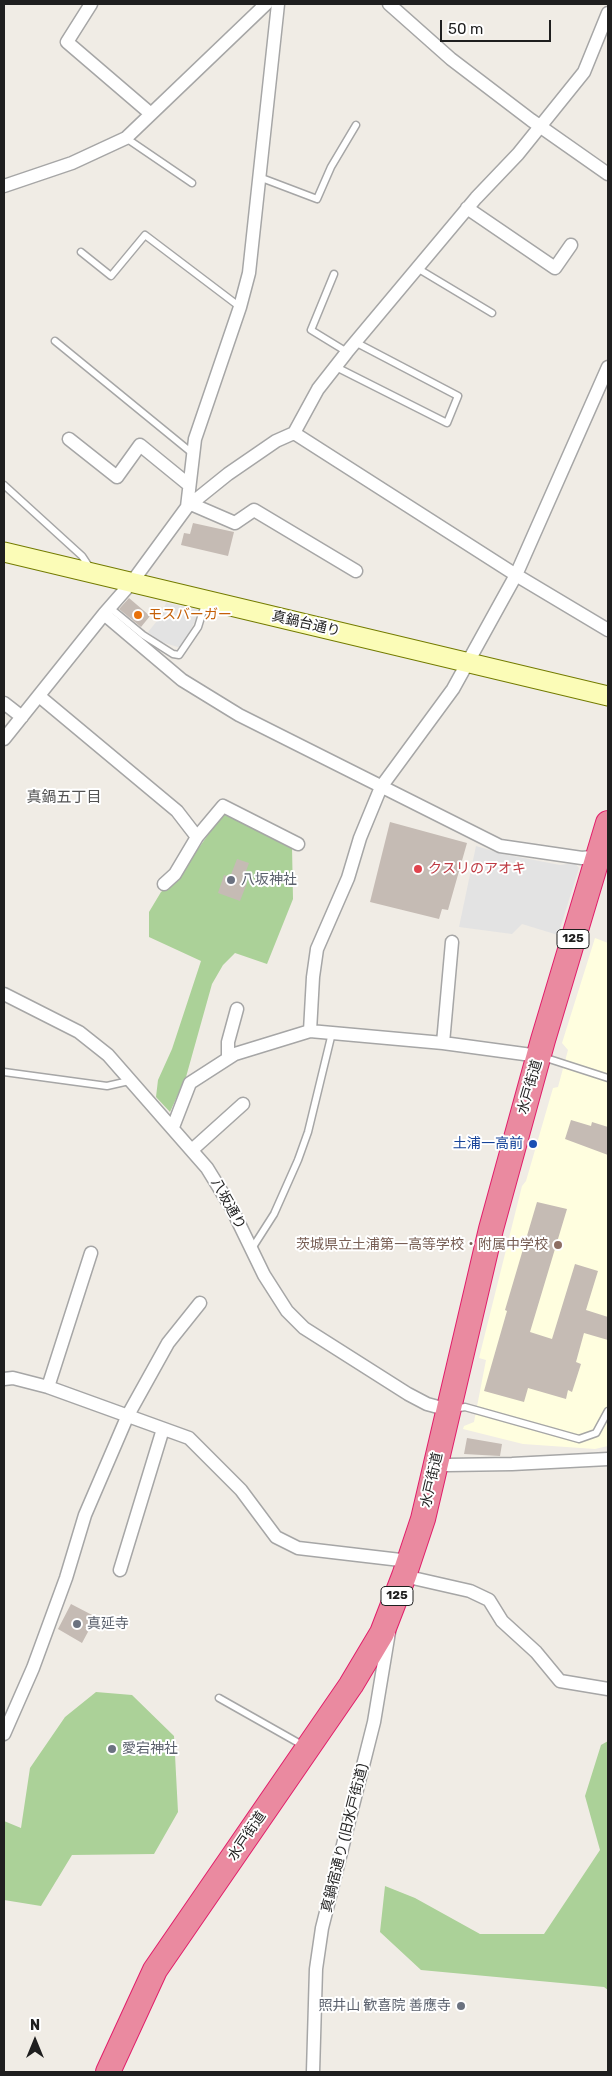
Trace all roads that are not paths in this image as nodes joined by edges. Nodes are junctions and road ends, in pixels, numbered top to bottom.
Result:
1 (90, 4) edge
2 (266, 4) edge
3 (278, 4) edge
4 (389, 4) edge
5 (608, 13) edge
6 (151, 114) junction
7 (356, 125) dead end
8 (541, 126) junction
9 (126, 138) junction
10 (608, 174) edge
11 (259, 177) junction
12 (192, 183) dead end
13 (4, 186) edge
14 (467, 208) junction
15 (571, 245) dead end
16 (81, 252) dead end
17 (417, 268) junction
18 (334, 274) dead end
19 (240, 307) junction
20 (492, 313) dead end
21 (55, 341) dead end
22 (355, 342) junction
23 (347, 352) junction
24 (336, 367) junction
25 (608, 367) edge
26 (294, 433) junction
27 (69, 439) dead end
28 (192, 453) junction
29 (4, 485) edge
30 (189, 485) junction
31 (189, 505) junction
32 (4, 552) edge
33 (356, 571) dead end
34 (94, 573) junction
35 (516, 575) junction
36 (132, 582) junction
37 (206, 600) junction
38 (106, 610) junction
39 (608, 630) edge
40 (467, 662) junction
41 (40, 696) junction
42 (608, 696) edge
43 (4, 703) edge
44 (22, 717) junction
45 (4, 739) edge
46 (381, 788) junction
47 (608, 823) edge
48 (196, 837) junction
49 (298, 844) dead end
50 (603, 856) edge
51 (164, 884) dead end
52 (452, 942) dead end
53 (4, 994) edge
54 (237, 1008) dead end
55 (310, 1031) junction
56 (332, 1033) junction
57 (443, 1044) junction
58 (539, 1056) junction
59 (228, 1058) junction
60 (4, 1072) edge
61 (608, 1078) edge
62 (129, 1081) junction
63 (243, 1104) dead end
64 (173, 1127) junction
65 (192, 1149) junction
66 (251, 1250) junction
67 (90, 1253) dead end
68 (200, 1303) dead end
69 (4, 1379) edge
70 (48, 1387) junction
71 (449, 1410) junction
72 (608, 1411) edge
73 (128, 1415) junction
74 (163, 1429) junction
75 (608, 1459) edge
76 (436, 1463) junction
77 (407, 1568) junction
78 (120, 1570) dead end
79 (393, 1605) junction
80 (608, 1689) edge
81 (219, 1698) dead end
82 (4, 1734) edge
83 (307, 1747) junction
84 (108, 2072) edge
85 (313, 2072) edge

1 - 6 street
2 - 6 street
3 - 11 street
4 - 8 street
5 - 8 street
6 - 9 street
7 - 11 lane
8 - 10 street
8 - 14 street
9 - 12 lane
9 - 13 street
11 - 19 street
14 - 15 street
14 - 17 street
16 - 19 lane
17 - 20 lane
17 - 22 street
18 - 23 lane
19 - 28 street
21 - 28 lane
22 - 23 street
22 - 24 lane
23 - 24 street
24 - 26 street
25 - 35 street
26 - 31 street
26 - 35 street
27 - 30 street
28 - 30 street
29 - 34 lane
30 - 31 street
31 - 33 street
31 - 36 street
32 - 34 street, 真鍋台通り
34 - 36 street, 真鍋台通り
35 - 39 street
35 - 40 street
36 - 37 street, 真鍋台通り
36 - 38 street
37 - 38 lane
37 - 40 street, 真鍋台通り
38 - 41 street
38 - 46 street
40 - 42 street, 真鍋台通り
40 - 46 street
41 - 44 street
41 - 48 street
43 - 44 street
44 - 45 street
46 - 50 street
46 - 55 street
47 - 50 highway, 水戸街道 / 125
48 - 49 street
48 - 51 street
50 - 58 highway, 水戸街道 / 125
52 - 57 street
53 - 62 street, 八坂通り
54 - 59 street
55 - 56 street
55 - 59 street
56 - 57 street
56 - 66 lane
57 - 58 street
58 - 61 lane
58 - 71 highway, 水戸街道 / 125
59 - 64 street
60 - 62 lane
62 - 64 street, 八坂通り
63 - 65 street
64 - 65 street, 八坂通り
65 - 66 street, 八坂通り
66 - 71 street, 八坂通り
67 - 70 street
68 - 73 street
69 - 70 street
70 - 73 street
71 - 72 lane
71 - 76 highway, 水戸街道 / 125
73 - 74 street
73 - 82 street
74 - 77 street
74 - 78 street
75 - 76 street
76 - 77 highway, 水戸街道 / 125
77 - 79 highway, 水戸街道 / 125
77 - 80 street
79 - 83 highway, 水戸街道 / 125
79 - 85 street, 真鍋宿通り (旧水戸街道)
81 - 83 lane
83 - 84 highway, 水戸街道 / 125

